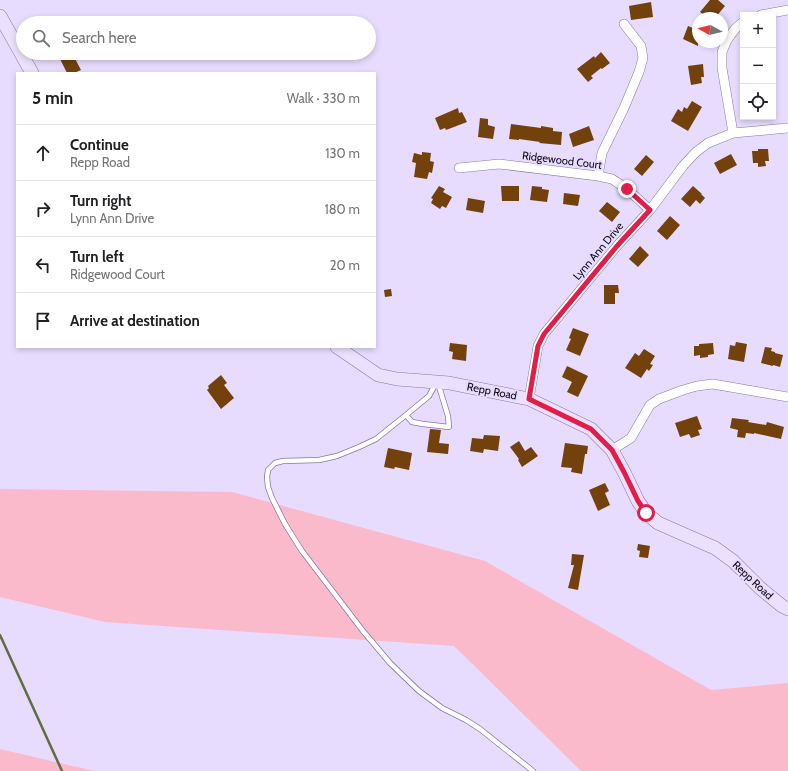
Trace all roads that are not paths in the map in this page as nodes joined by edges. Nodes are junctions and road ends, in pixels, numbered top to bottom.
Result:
1 (788, 10) edge
2 (776, 12) edge
3 (0, 16) edge
4 (624, 24) dead end
5 (740, 25) edge
6 (16, 44) edge
7 (25, 60) edge
8 (31, 72) edge
9 (788, 128) edge
10 (733, 133) junction
11 (459, 168) dead end
12 (598, 176) junction
13 (650, 210) junction
14 (338, 348) edge
15 (437, 382) junction
16 (788, 397) edge
17 (529, 399) junction
18 (406, 416) junction
19 (612, 450) junction
20 (788, 609) edge
21 (533, 771) edge

1 - 2 street
3 - 6 street
4 - 12 street
5 - 10 street
7 - 8 street
9 - 10 street, Lynn Ann Drive
10 - 13 street, Lynn Ann Drive
11 - 12 street, Ridgewood Court
12 - 13 street, Ridgewood Court
13 - 17 street, Lynn Ann Drive
14 - 15 street, Repp Road
15 - 17 street, Repp Road
15 - 18 lane
15 - 18 lane
16 - 19 street
17 - 19 street, Repp Road
18 - 21 lane
19 - 20 street, Repp Road

